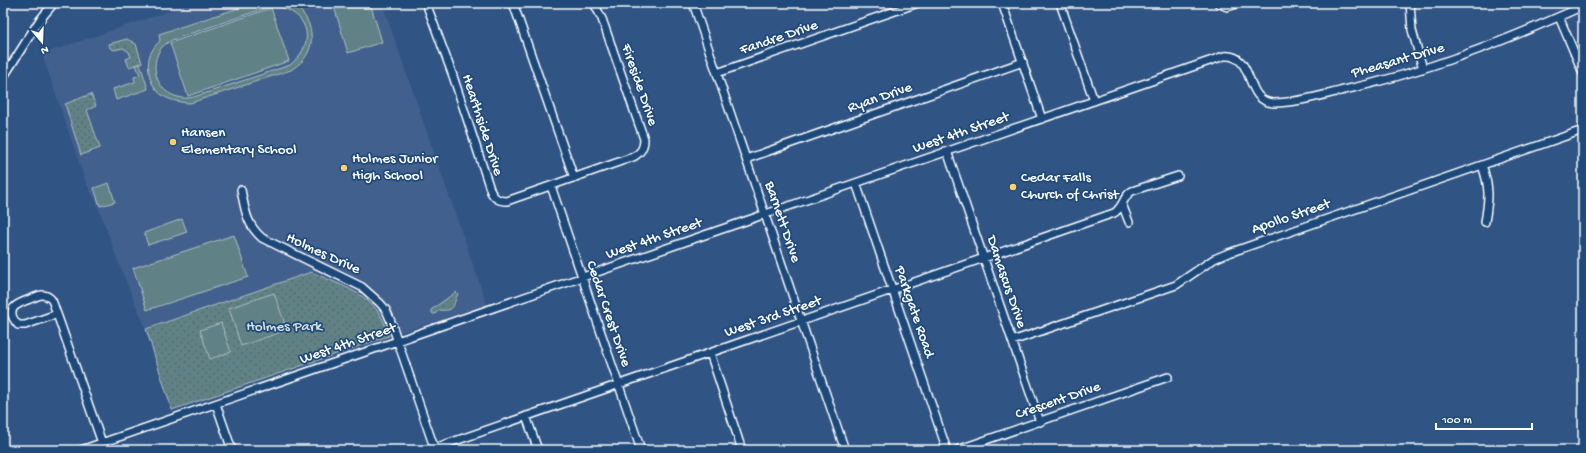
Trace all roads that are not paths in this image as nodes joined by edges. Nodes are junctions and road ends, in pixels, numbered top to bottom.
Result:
1 (54, 3) edge
2 (426, 3) edge
3 (513, 3) edge
4 (594, 3) edge
5 (694, 3) edge
6 (918, 3) edge
7 (1002, 3) edge
8 (1061, 3) edge
9 (1218, 3) edge
10 (1240, 3) edge
11 (1410, 3) edge
12 (1583, 6) edge
13 (1559, 17) junction
14 (1237, 58) joint
15 (1023, 62) junction
16 (1423, 69) junction
17 (1583, 72) edge
18 (717, 73) junction
19 (3, 78) edge
20 (1094, 101) junction
21 (1042, 119) junction
22 (1583, 130) edge
23 (947, 151) junction
24 (746, 158) junction
25 (1482, 165) junction
26 (1178, 176) dead end
27 (574, 178) junction
28 (856, 183) junction
29 (550, 186) junction
30 (241, 190) dead end
31 (1122, 204) junction
32 (765, 214) junction
33 (1129, 222) dead end
34 (1485, 222) dead end
35 (984, 258) junction
36 (582, 277) junction
37 (892, 290) junction
38 (57, 314) junction
39 (802, 321) junction
40 (398, 341) junction
41 (1012, 341) junction
42 (710, 353) junction
43 (1168, 377) dead end
44 (618, 384) junction
45 (216, 404) junction
46 (526, 416) junction
47 (1040, 422) junction
48 (102, 443) junction
49 (432, 449) edge
50 (81, 450) edge
51 (232, 450) edge
52 (538, 450) edge
53 (641, 450) edge
54 (742, 450) edge
55 (845, 450) edge
56 (947, 450) edge
57 (957, 450) edge

1 - 19 street
2 - 29 street, Hearthside Drive
3 - 27 street
4 - 27 street, Fireside Drive
5 - 18 street, Barnett Drive
6 - 18 street, Fandre Drive
7 - 15 street
8 - 20 street
9 - 10 street
11 - 16 street
12 - 13 street, Pheasant Drive
13 - 16 street, Pheasant Drive
13 - 17 street
14 - 16 street, Pheasant Drive
14 - 20 street, West 4th Street
15 - 21 street
15 - 24 street, Ryan Drive
18 - 24 street, Barnett Drive
20 - 21 street, West 4th Street
21 - 23 street, West 4th Street
22 - 25 street, Apollo Street
23 - 28 street, West 4th Street
23 - 35 street, Damascus Drive
24 - 32 street, Barnett Drive
25 - 34 street
25 - 41 street, Apollo Street
26 - 31 street, West 3rd Street
27 - 29 street, Fireside Drive
28 - 32 street, West 4th Street
28 - 37 street, Parkgate Road
29 - 36 street, Cedar Crest Drive
30 - 40 street, Holmes Drive
31 - 33 street
31 - 35 street, West 3rd Street
32 - 36 street, West 4th Street
32 - 39 street, Barnett Drive
35 - 37 street, West 3rd Street
35 - 41 street, Damascus Drive
36 - 40 street, West 4th Street
36 - 44 street, Cedar Crest Drive
37 - 39 street, West 3rd Street
37 - 56 street, Parkgate Road
38 - 38 street
38 - 48 street
39 - 42 street, West 3rd Street
39 - 55 street, Barnett Drive
40 - 45 street, West 4th Street
40 - 49 street, Holmes Drive
41 - 47 street, Damascus Drive
42 - 44 street, West 3rd Street
42 - 54 street
43 - 47 street, Crescent Drive
44 - 46 street, West 3rd Street
44 - 53 street, Cedar Crest Drive
45 - 48 street, West 4th Street
45 - 51 street
46 - 49 street, West 3rd Street
46 - 52 street
47 - 57 street, Crescent Drive
48 - 50 street, West 4th Street

